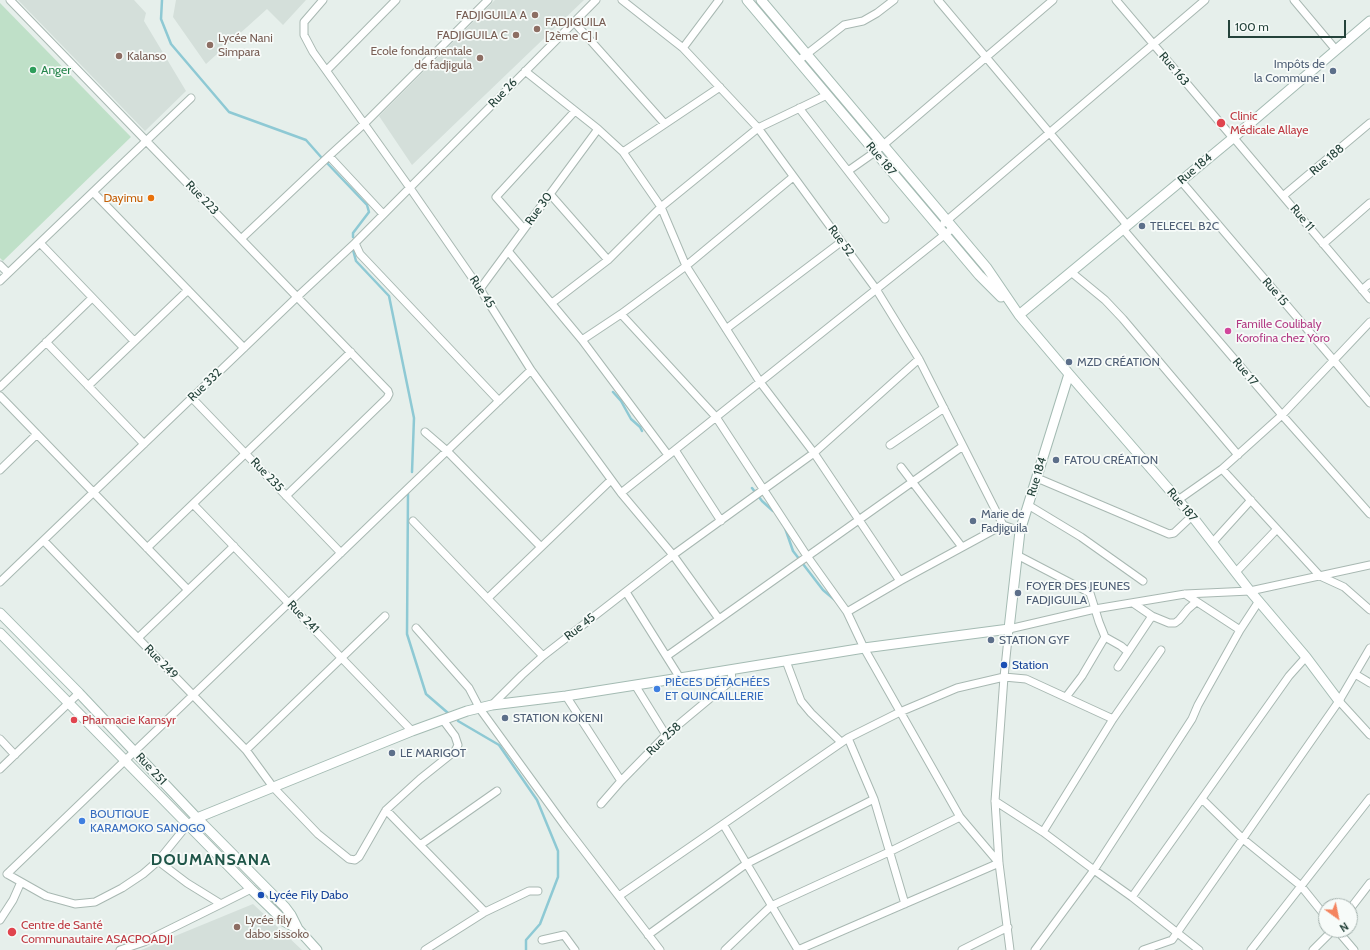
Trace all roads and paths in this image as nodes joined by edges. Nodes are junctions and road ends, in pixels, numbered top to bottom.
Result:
1 (10, 0) edge
2 (323, 0) edge
3 (396, 0) edge
4 (488, 0) edge
5 (596, 0) edge
6 (622, 0) edge
7 (719, 0) edge
8 (747, 0) edge
9 (761, 0) edge
10 (894, 0) edge
11 (938, 0) edge
12 (1053, 0) edge
13 (1116, 0) edge
14 (1204, 0) edge
15 (1294, 0) edge
16 (1370, 21) edge
17 (574, 22) junction
18 (1153, 44) junction
19 (683, 48) junction
20 (1336, 50) junction
21 (806, 54) junction
22 (986, 57) junction
23 (798, 60) junction
24 (326, 70) junction
25 (525, 71) junction
26 (720, 87) junction
27 (827, 95) junction
28 (191, 98) dead end
29 (799, 108) junction
30 (575, 111) junction
31 (1370, 123) edge
32 (364, 124) junction
33 (664, 124) junction
34 (598, 128) junction
35 (758, 128) junction
36 (1050, 133) junction
37 (1233, 137) junction
38 (146, 140) junction
39 (883, 145) junction
40 (623, 152) junction
41 (875, 152) junction
42 (329, 156) junction
43 (848, 171) junction
44 (793, 177) junction
45 (1181, 181) junction
46 (410, 188) junction
47 (93, 192) junction
48 (550, 194) junction
49 (1284, 196) junction
50 (930, 200) junction
51 (1370, 203) edge
52 (661, 207) junction
53 (922, 207) junction
54 (383, 214) junction
55 (885, 219) dead end
56 (946, 220) junction
57 (939, 227) junction
58 (1125, 227) junction
59 (953, 228) junction
60 (524, 229) junction
61 (945, 234) junction
62 (241, 239) junction
63 (841, 242) junction
64 (40, 243) junction
65 (355, 243) junction
66 (1323, 244) junction
67 (508, 251) junction
68 (608, 260) junction
69 (0, 265) edge
70 (686, 266) junction
71 (1071, 272) junction
72 (8, 273) junction
73 (0, 281) edge
74 (1370, 284) edge
75 (480, 289) junction
76 (876, 289) junction
77 (188, 290) junction
78 (1362, 290) junction
79 (297, 297) junction
80 (92, 298) junction
81 (1370, 299) edge
82 (552, 303) junction
83 (621, 314) junction
84 (1019, 315) junction
85 (1370, 322) edge
86 (726, 329) junction
87 (582, 340) junction
88 (134, 341) junction
89 (46, 342) junction
90 (244, 348) junction
91 (351, 352) junction
92 (919, 359) junction
93 (1334, 360) junction
94 (531, 370) junction
95 (1069, 374) junction
96 (760, 382) junction
97 (88, 386) junction
98 (0, 387) edge
99 (0, 396) edge
100 (192, 398) junction
101 (499, 401) junction
102 (1370, 403) edge
103 (944, 408) junction
104 (1282, 415) junction
105 (716, 417) junction
106 (426, 432) dead end
107 (37, 434) junction
108 (144, 444) junction
109 (890, 445) dead end
110 (963, 446) junction
111 (675, 450) junction
112 (447, 451) junction
113 (245, 453) junction
114 (814, 453) junction
115 (668, 455) junction
116 (1238, 455) junction
117 (901, 467) dead end
118 (1222, 469) junction
119 (0, 470) edge
120 (1036, 478) junction
121 (611, 480) junction
122 (912, 482) junction
123 (764, 489) junction
124 (94, 493) junction
125 (621, 493) junction
126 (286, 496) junction
127 (1178, 500) junction
128 (1251, 500) junction
129 (193, 504) junction
130 (1028, 505) junction
131 (1370, 514) edge
132 (1192, 516) junction
133 (859, 519) junction
134 (721, 520) junction
135 (413, 521) dead end
136 (1003, 525) junction
137 (1277, 529) junction
138 (1020, 531) junction
139 (44, 541) junction
140 (1213, 542) junction
141 (234, 546) junction
142 (962, 547) junction
143 (147, 548) junction
144 (541, 548) junction
145 (341, 553) junction
146 (673, 555) junction
147 (1017, 555) junction
148 (807, 556) junction
149 (1370, 565) edge
150 (1236, 572) junction
151 (1320, 576) junction
152 (1143, 580) dead end
153 (900, 581) junction
154 (0, 582) edge
155 (188, 590) junction
156 (1250, 591) junction
157 (626, 592) junction
158 (1185, 594) junction
159 (488, 598) junction
160 (1259, 601) junction
161 (1196, 602) junction
162 (289, 603) junction
163 (1133, 603) junction
164 (1095, 609) junction
165 (1370, 610) edge
166 (847, 612) junction
167 (0, 613) edge
168 (385, 616) dead end
169 (1152, 616) junction
170 (718, 619) junction
171 (416, 628) dead end
172 (1009, 629) junction
173 (1240, 630) junction
174 (0, 633) edge
175 (1105, 637) junction
176 (138, 638) junction
177 (864, 648) junction
178 (1370, 648) edge
179 (1161, 650) dead end
180 (1128, 652) junction
181 (544, 656) junction
182 (666, 656) junction
183 (1306, 657) junction
184 (342, 658) junction
185 (786, 661) junction
186 (1118, 667) dead end
187 (731, 670) junction
188 (1355, 674) junction
189 (1004, 677) junction
190 (680, 678) junction
191 (1370, 683) edge
192 (635, 685) junction
193 (79, 693) junction
194 (193, 695) junction
195 (566, 696) junction
196 (1066, 697) junction
197 (1339, 701) junction
198 (69, 703) junction
199 (492, 705) junction
200 (480, 709) junction
201 (900, 712) junction
202 (443, 720) junction
203 (1113, 720) junction
204 (412, 730) junction
205 (666, 735) junction
206 (1370, 735) edge
207 (848, 738) junction
208 (0, 739) edge
209 (841, 742) junction
210 (246, 750) junction
211 (135, 752) junction
212 (15, 755) junction
213 (126, 760) junction
214 (0, 769) edge
215 (621, 781) junction
216 (273, 786) junction
217 (497, 791) dead end
218 (1370, 798) edge
219 (874, 799) junction
220 (1202, 799) junction
221 (995, 801) junction
222 (601, 804) dead end
223 (386, 810) junction
224 (960, 817) junction
225 (197, 818) junction
226 (188, 824) junction
227 (723, 824) junction
228 (1043, 832) junction
229 (1243, 839) junction
230 (420, 845) junction
231 (889, 852) junction
232 (158, 861) junction
233 (999, 863) junction
234 (746, 864) junction
235 (1094, 870) junction
236 (3, 875) edge
237 (21, 882) junction
238 (1370, 883) edge
239 (1301, 886) junction
240 (251, 889) junction
241 (538, 891) dead end
242 (619, 896) junction
243 (1132, 897) junction
244 (1358, 899) edge
245 (221, 904) junction
246 (905, 904) junction
247 (772, 906) junction
248 (1318, 907) edge
249 (485, 912) junction
250 (0, 920) edge
251 (1008, 927) junction
252 (298, 929) junction
253 (1177, 933) junction
254 (648, 935) junction
255 (1325, 938) edge
256 (1344, 938) edge
257 (542, 940) dead end
258 (120, 950) edge
259 (318, 950) edge
260 (425, 950) edge
261 (574, 950) edge
262 (660, 950) edge
263 (725, 950) edge
264 (798, 950) edge
265 (962, 950) edge
266 (1010, 950) edge
267 (1035, 950) edge
268 (1143, 950) edge
269 (1199, 950) edge
270 (1251, 950) edge
271 (1312, 950) edge
272 (1354, 950) edge

1 - 38 street, Rue 223
2 - 24 street, Rue 45
3 - 24 street
4 - 32 street
5 - 17 street, Rue 26
6 - 19 street, Rue 52
7 - 19 street
8 - 23 street, Rue 187
9 - 21 street, Rue 187
10 - 21 street
11 - 22 street, Rue 17
12 - 22 street
13 - 18 street, Rue 163
14 - 18 street
15 - 20 street
16 - 20 street, Rue 184
17 - 25 street, Rue 26
17 - 33 street
18 - 36 street
18 - 37 street, Rue 163
19 - 26 street, Rue 52
20 - 37 street, Rue 184
21 - 23 street
21 - 39 street, Rue 187
22 - 36 street, Rue 17
22 - 39 street
23 - 27 street, Rue 187
24 - 32 street, Rue 45
25 - 30 street
25 - 46 street, Rue 26
26 - 33 street
26 - 35 street, Rue 52
27 - 29 street
27 - 41 street, Rue 187
28 - 38 street
29 - 35 street
29 - 43 street
30 - 34 street
30 - 60 street
31 - 49 street, Rue 188
32 - 42 street
32 - 46 street, Rue 45
33 - 40 street
34 - 40 street
34 - 48 street, Rue 30
35 - 44 street, Rue 52
35 - 52 street
36 - 56 street
36 - 58 street, Rue 17
37 - 45 street, Rue 184
37 - 49 street, Rue 11
38 - 47 street
38 - 62 street, Rue 223
39 - 41 street
39 - 50 street, Rue 187
40 - 52 street
41 - 43 street
41 - 53 street, Rue 187
42 - 54 street
42 - 62 street
43 - 55 street
44 - 63 street, Rue 52
44 - 70 street
45 - 58 street, Rue 184
45 - 93 street, Rue 15
46 - 54 street, Rue 332
46 - 75 street, Rue 45
47 - 64 street
47 - 77 street
48 - 60 street, Rue 30
48 - 68 street
49 - 66 street, Rue 11
50 - 53 street
50 - 56 street, Rue 187
51 - 66 street
52 - 68 street
52 - 70 street
53 - 57 street, Rue 187
54 - 65 street, Rue 332
56 - 57 street
56 - 59 street, Rue 187
57 - 61 street, Rue 187
58 - 71 street, Rue 184
58 - 104 street, Rue 17
59 - 61 street
59 - 84 street, Rue 187
60 - 67 street, Rue 30
61 - 76 street
61 - 84 street, Rue 187
62 - 79 street, Rue 223
63 - 76 street, Rue 52
63 - 86 street
64 - 72 street
64 - 80 street
65 - 79 street, Rue 332
65 - 101 street
66 - 78 street, Rue 11
67 - 75 street, Rue 30
67 - 82 street
68 - 82 street
69 - 72 street
70 - 83 street
70 - 86 street
71 - 84 street, Rue 184
71 - 116 street
72 - 73 street
74 - 78 street
75 - 94 street, Rue 45
76 - 92 street, Rue 52
76 - 96 street
77 - 88 street
77 - 90 street
78 - 81 street, Rue 11
79 - 90 street, Rue 332
79 - 91 street, Rue 223
80 - 88 street
80 - 89 street
82 - 87 street
83 - 87 street
83 - 105 street
84 - 95 street, Rue 187
85 - 93 street
86 - 96 street
87 - 115 street
88 - 97 street
89 - 97 street
89 - 98 street
90 - 100 street, Rue 332
91 - 113 street
91 - 126 street, Rue 223
92 - 103 street, Rue 52
92 - 114 street
93 - 102 street, Rue 15
93 - 104 street
94 - 101 street
94 - 121 street, Rue 45
95 - 120 street, Rue 184
95 - 127 street, Rue 187
96 - 105 street
96 - 114 street
97 - 108 street
99 - 107 street
100 - 108 street, Rue 332
100 - 113 street, Rue 235
101 - 112 street
103 - 109 street
103 - 110 street, Rue 52
104 - 116 street
104 - 131 street, Rue 17
105 - 111 street
105 - 123 street
106 - 112 street
107 - 119 street
107 - 124 street
108 - 124 street, Rue 332
110 - 122 street
110 - 136 street, Rue 52
111 - 115 street
111 - 134 street
112 - 144 street
112 - 145 street
113 - 126 street, Rue 235
113 - 129 street
114 - 123 street
114 - 133 street
115 - 125 street
116 - 118 street
117 - 122 street
118 - 127 street
118 - 128 street
120 - 130 street, Rue 184
120 - 132 street
121 - 125 street, Rue 45
121 - 144 street
122 - 133 street
122 - 142 street
123 - 134 street
123 - 148 street
124 - 139 street, Rue 332
124 - 143 street
125 - 146 street, Rue 45
126 - 145 street, Rue 235
127 - 132 street, Rue 187
128 - 137 street
128 - 140 street
129 - 141 street, Rue 241
129 - 143 street
130 - 138 street, Rue 184
130 - 152 street
132 - 140 street, Rue 187
133 - 148 street
133 - 153 street
134 - 146 street
135 - 159 street
136 - 138 street
136 - 142 street
137 - 150 street
137 - 151 street
138 - 147 street, Rue 184
139 - 154 street, Rue 332
139 - 176 street, Rue 249
140 - 150 street, Rue 187
141 - 155 street
141 - 162 street, Rue 241
142 - 153 street
143 - 155 street
144 - 159 street
145 - 162 street
146 - 157 street, Rue 45
146 - 170 street, Rue 45
147 - 164 street
147 - 172 street, Rue 184
148 - 166 street
148 - 170 street
149 - 151 street
150 - 156 street, Rue 187
151 - 156 street
151 - 165 street
153 - 166 street
155 - 176 street
156 - 158 street
156 - 160 street, Rue 187
157 - 181 street, Rue 45
157 - 182 street
158 - 161 street
158 - 163 street
159 - 181 street
160 - 173 street
160 - 183 street, Rue 187
161 - 169 street
161 - 173 street
162 - 184 street, Rue 241
162 - 194 street
163 - 164 street
163 - 169 street
164 - 172 street
164 - 175 street
166 - 177 street
167 - 193 street, Rue 251
168 - 184 street
169 - 180 street
170 - 182 street
171 - 200 street
172 - 177 street
172 - 189 street
173 - 235 street
174 - 198 street, Rue 251
175 - 180 street
175 - 196 street
176 - 194 street, Rue 249
177 - 185 street
177 - 201 street
178 - 188 street
179 - 203 street
180 - 186 street
181 - 199 street, Rue 45
182 - 190 street
183 - 197 street, Rue 187
183 - 220 street
184 - 204 street, Rue 241
184 - 210 street
185 - 187 street
185 - 209 street
187 - 190 street
187 - 205 street, Rue 258
188 - 191 street
188 - 197 street
189 - 196 street
189 - 201 street
189 - 221 street
190 - 192 street
192 - 195 street
192 - 205 street
193 - 198 street
193 - 211 street, Rue 251
194 - 210 street, Rue 249
194 - 211 street
195 - 199 street
195 - 215 street
196 - 203 street
197 - 206 street
197 - 229 street
198 - 212 street
198 - 213 street, Rue 251
199 - 200 street
200 - 202 street
200 - 242 street
201 - 207 street
201 - 224 street
202 - 204 street
202 - 223 street
203 - 228 street
204 - 216 street
205 - 215 street, Rue 258
207 - 209 street
207 - 219 street
208 - 212 street
209 - 227 street
210 - 216 street, Rue 249
211 - 213 street
211 - 225 street, Rue 251
212 - 214 street
213 - 226 street, Rue 251
213 - 236 street
215 - 222 street, Rue 258
216 - 223 street, Rue 249
216 - 225 street
217 - 230 street
218 - 239 street
219 - 231 street
219 - 234 street
220 - 229 street
220 - 243 street
221 - 228 street
221 - 233 street
223 - 230 street
224 - 231 street
224 - 233 street
225 - 226 street
225 - 252 street, Rue 251
226 - 232 street
226 - 240 street, Rue 251
227 - 234 street
227 - 242 street
228 - 235 street
229 - 239 street
229 - 253 street
230 - 249 street
231 - 246 street
231 - 247 street
232 - 237 street
232 - 245 street
233 - 246 street
233 - 251 street
234 - 247 street
234 - 254 street
235 - 243 street
235 - 267 street
236 - 237 street
237 - 250 street
238 - 244 street
239 - 248 street
239 - 270 street
240 - 245 street
240 - 252 street, Rue 251
241 - 249 street
242 - 254 street
243 - 253 street
245 - 258 street
246 - 264 street
247 - 263 street
247 - 264 street
249 - 260 street
251 - 265 street
251 - 266 street
252 - 259 street, Rue 251
253 - 268 street
253 - 269 street
254 - 262 street
255 - 271 street
256 - 272 street
257 - 261 street

